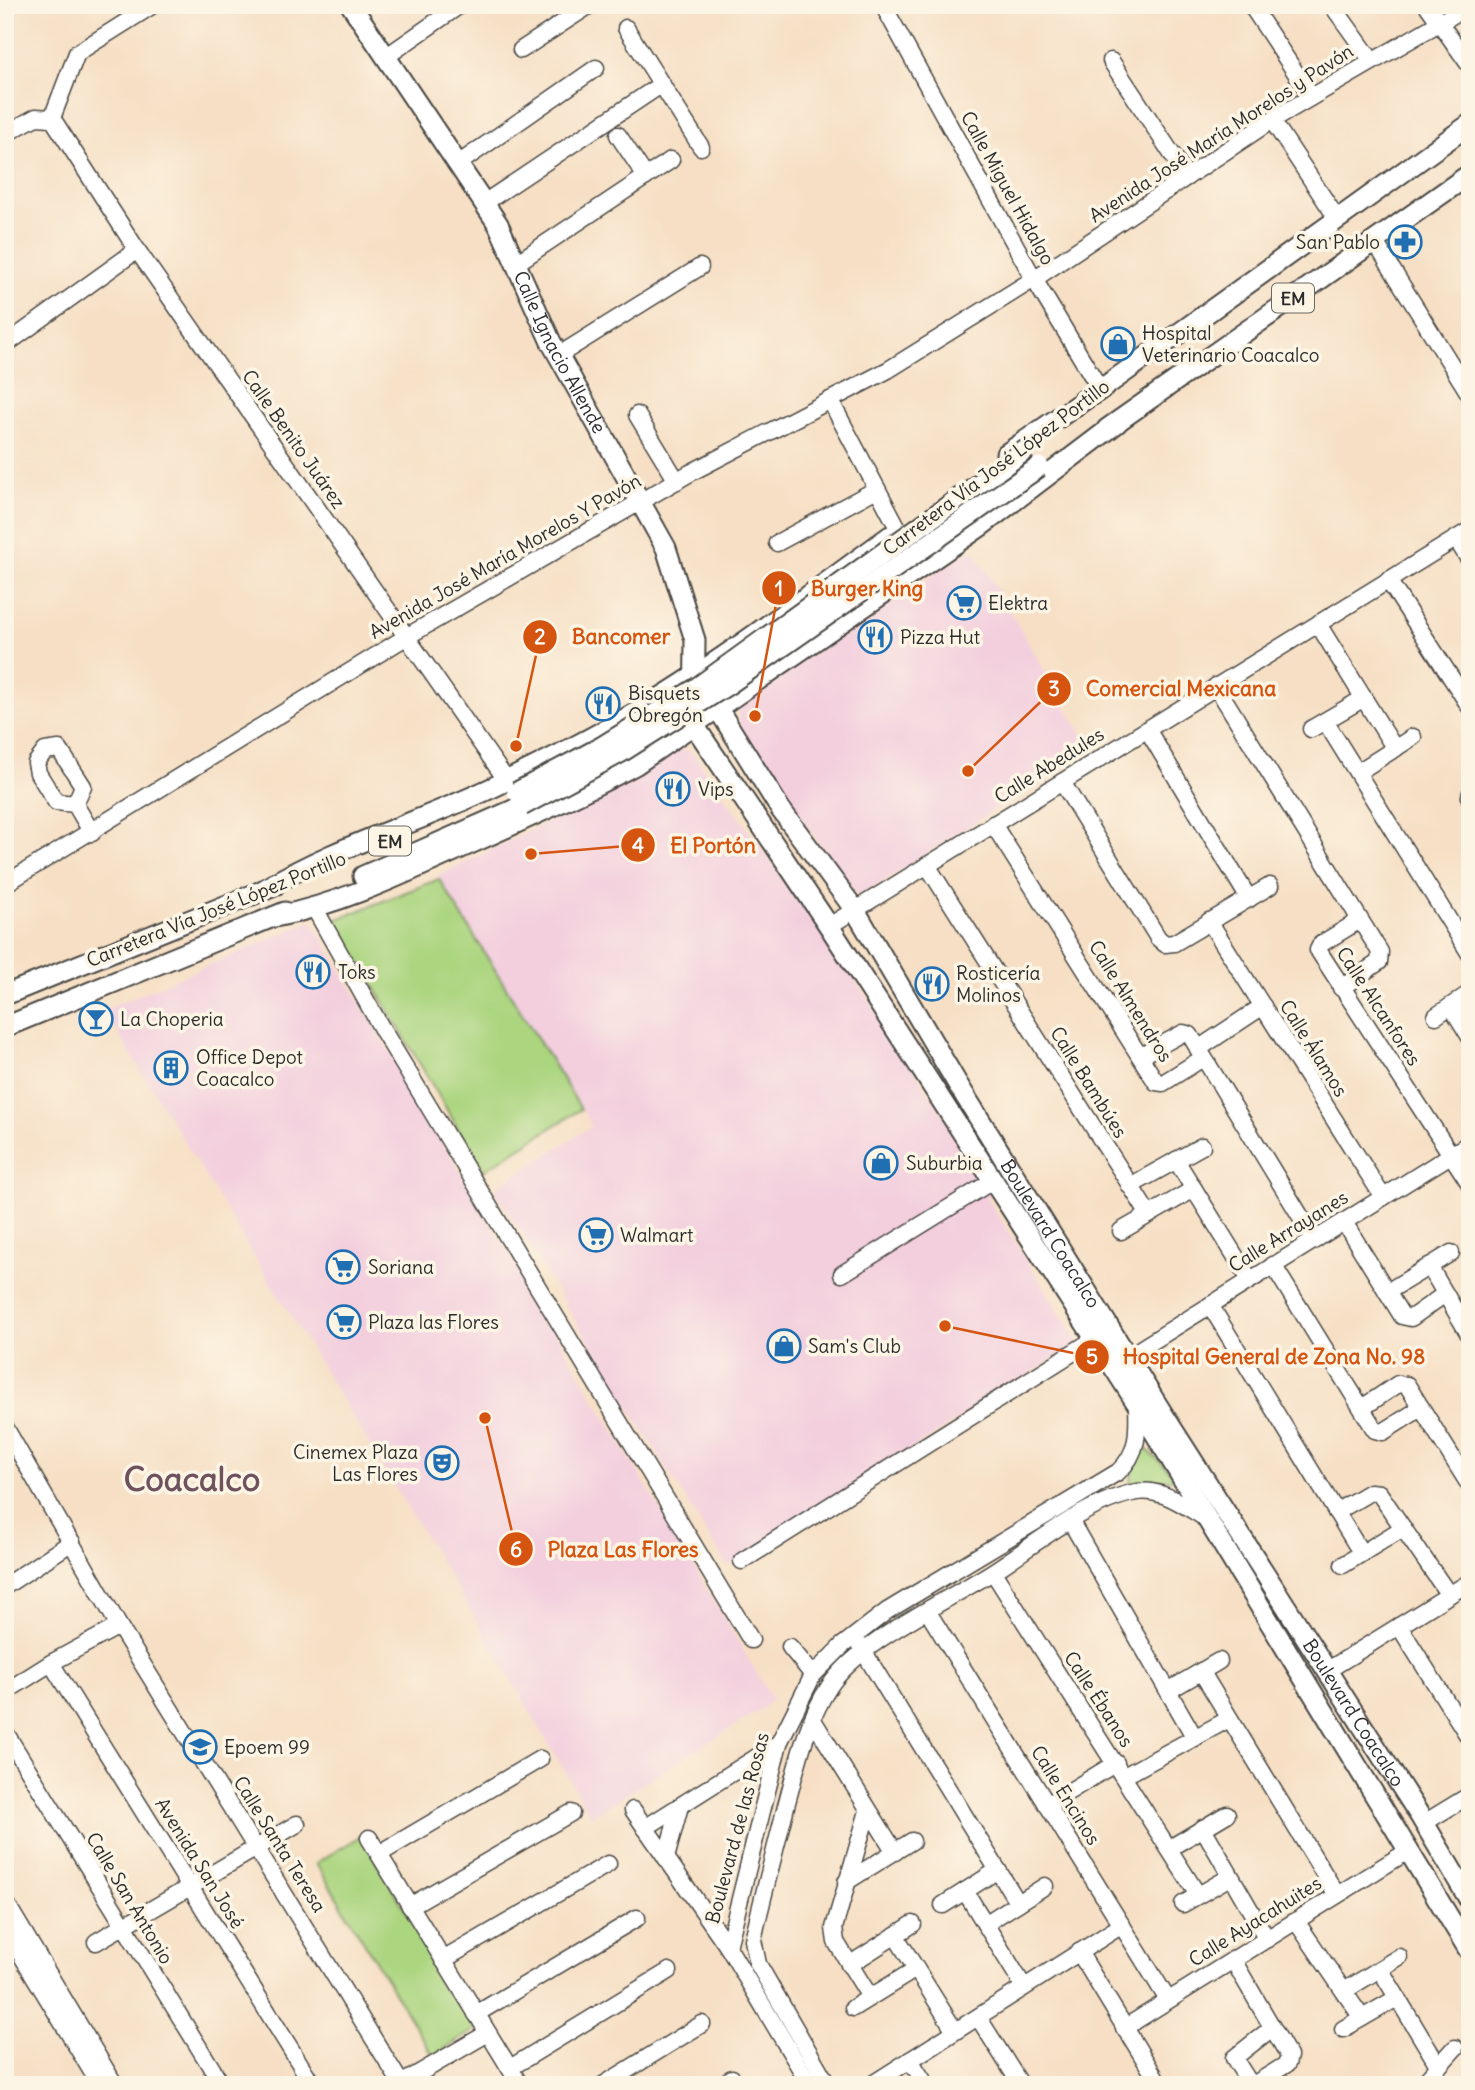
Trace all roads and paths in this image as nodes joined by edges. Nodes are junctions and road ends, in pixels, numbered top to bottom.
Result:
1 (153, 5) edge
2 (351, 5) edge
3 (460, 5) edge
4 (590, 5) edge
5 (883, 5) edge
6 (1251, 5) edge
7 (1332, 5) edge
8 (1427, 5) edge
9 (1469, 5) edge
10 (1438, 23) junction
11 (626, 28) dead end
12 (521, 50) dead end
13 (387, 56) junction
14 (1111, 61) dead end
15 (1372, 61) junction
16 (1470, 66) edge
17 (596, 68) dead end
18 (662, 84) junction
19 (1311, 96) junction
20 (52, 118) junction
21 (1272, 120) junction
22 (1470, 124) edge
23 (5, 134) edge
24 (618, 135) dead end
25 (701, 147) dead end
26 (671, 160) dead end
27 (457, 164) junction
28 (1470, 174) edge
29 (646, 177) junction
30 (1187, 177) junction
31 (484, 203) junction
32 (1336, 217) junction
33 (1375, 242) junction
34 (137, 250) junction
35 (518, 262) junction
36 (700, 267) dead end
37 (1034, 279) junction
38 (5, 345) edge
39 (559, 355) junction
40 (1100, 389) junction
41 (1470, 395) edge
42 (830, 400) junction
43 (637, 415) dead end
44 (1121, 429) junction
45 (677, 481) junction
46 (877, 489) junction
47 (641, 501) junction
48 (899, 530) junction
49 (1470, 530) edge
50 (1455, 539) junction
51 (777, 543) dead end
52 (1470, 561) edge
53 (1388, 580) junction
54 (775, 618) junction
55 (1318, 624) junction
56 (406, 637) junction
57 (799, 653) junction
58 (692, 675) junction
59 (1216, 686) junction
60 (1364, 698) junction
61 (1470, 707) edge
62 (718, 709) junction
63 (615, 724) junction
64 (694, 725) junction
65 (1147, 729) junction
66 (1413, 737) dead end
67 (1395, 749) junction
68 (635, 765) junction
69 (1358, 772) junction
70 (1062, 782) junction
71 (515, 793) junction
72 (75, 804) dead end
73 (993, 824) junction
74 (92, 832) junction
75 (927, 864) junction
76 (5, 884) edge
77 (1270, 886) dead end
78 (1249, 899) junction
79 (315, 909) junction
80 (855, 911) junction
81 (275, 917) junction
82 (1360, 920) junction
83 (1209, 921) junction
84 (829, 926) junction
85 (1470, 954) edge
86 (59, 972) junction
87 (1341, 988) junction
88 (5, 989) edge
89 (1470, 993) edge
90 (5, 995) edge
91 (1263, 1006) junction
92 (1451, 1006) junction
93 (1436, 1016) dead end
94 (5, 1029) edge
95 (1470, 1037) edge
96 (1201, 1053) junction
97 (1141, 1056) junction
98 (1470, 1143) edge
99 (1202, 1146) dead end
100 (1452, 1154) junction
101 (1176, 1160) junction
102 (994, 1180) junction
103 (1470, 1184) edge
104 (1130, 1186) junction
105 (1194, 1189) junction
106 (1383, 1197) junction
107 (1149, 1215) junction
108 (1344, 1222) junction
109 (1048, 1228) junction
110 (1121, 1231) dead end
111 (1315, 1240) junction
112 (1451, 1253) dead end
113 (1048, 1262) junction
114 (1273, 1265) junction
115 (1429, 1266) junction
116 (842, 1274) dead end
117 (1250, 1280) junction
118 (1060, 1281) junction
119 (1387, 1292) junction
120 (1446, 1294) junction
121 (1092, 1298) junction
122 (1210, 1305) junction
123 (1470, 1336) edge
124 (1096, 1338) junction
125 (1129, 1356) junction
126 (1136, 1402) junction
127 (1362, 1408) junction
128 (1421, 1408) junction
129 (5, 1427) edge
130 (1470, 1486) edge
131 (1336, 1511) junction
132 (1205, 1518) junction
133 (1072, 1522) junction
134 (1404, 1528) junction
135 (72, 1542) junction
136 (1362, 1554) junction
137 (742, 1561) dead end
138 (1343, 1565) dead end
139 (993, 1572) junction
140 (1469, 1584) edge
141 (5, 1586) edge
142 (1449, 1595) junction
143 (928, 1612) junction
144 (120, 1626) junction
145 (1399, 1626) junction
146 (853, 1637) junction
147 (751, 1640) dead end
148 (790, 1647) dead end
149 (864, 1653) junction
150 (1219, 1661) dead end
151 (51, 1663) junction
152 (1328, 1670) junction
153 (1201, 1671) junction
154 (813, 1675) junction
155 (1168, 1690) junction
156 (5, 1692) edge
157 (1229, 1719) junction
158 (813, 1720) junction
159 (5, 1732) edge
160 (1195, 1738) junction
161 (1470, 1739) edge
162 (779, 1743) junction
163 (540, 1759) dead end
164 (1120, 1769) junction
165 (1470, 1795) edge
166 (1047, 1805) junction
167 (680, 1806) junction
168 (633, 1810) dead end
169 (868, 1811) junction
170 (571, 1813) dead end
171 (1227, 1814) dead end
172 (1424, 1823) junction
173 (297, 1824) dead end
174 (645, 1828) junction
175 (1203, 1828) junction
176 (369, 1838) dead end
177 (912, 1841) dead end
178 (258, 1847) junction
179 (1170, 1848) junction
180 (1408, 1851) junction
181 (895, 1852) junction
182 (379, 1854) junction
183 (666, 1858) junction
184 (608, 1864) dead end
185 (998, 1870) junction
186 (1230, 1877) junction
187 (846, 1882) junction
188 (190, 1886) junction
189 (1045, 1886) dead end
190 (965, 1891) junction
191 (1198, 1895) junction
192 (1337, 1895) junction
193 (5, 1901) edge
194 (1470, 1901) edge
195 (1018, 1903) junction
196 (1183, 1904) dead end
197 (943, 1905) dead end
198 (410, 1906) junction
199 (636, 1917) dead end
200 (1296, 1921) junction
201 (913, 1924) dead end
202 (985, 1924) junction
203 (1122, 1925) junction
204 (122, 1926) junction
205 (5, 1928) edge
206 (895, 1935) junction
207 (1267, 1939) junction
208 (96, 1942) dead end
209 (728, 1947) junction
210 (1079, 1952) junction
211 (1470, 1952) edge
212 (1399, 1957) dead end
213 (443, 1960) junction
214 (1233, 1960) junction
215 (849, 1965) junction
216 (916, 1969) junction
217 (1380, 1969) junction
218 (669, 1971) dead end
219 (1024, 1987) junction
220 (1343, 1991) junction
221 (870, 1997) junction
222 (1397, 1997) junction
223 (1168, 2000) junction
224 (853, 2008) dead end
225 (476, 2014) junction
226 (978, 2017) junction
227 (1362, 2018) junction
228 (702, 2024) dead end
229 (1124, 2028) junction
230 (1272, 2028) junction
231 (1343, 2029) dead end
232 (955, 2031) junction
233 (488, 2032) junction
234 (1455, 2048) dead end
235 (910, 2060) junction
236 (1438, 2065) junction
237 (510, 2068) junction
238 (401, 2084) edge
239 (100, 2085) edge
240 (115, 2085) edge
241 (222, 2085) edge
242 (313, 2085) edge
243 (520, 2085) edge
244 (603, 2085) edge
245 (810, 2085) edge
246 (828, 2085) edge
247 (871, 2085) edge
248 (926, 2085) edge
249 (1021, 2085) edge
250 (1160, 2085) edge
251 (1252, 2085) edge
252 (1422, 2085) edge

1 - 20 street
2 - 13 main road, Calle Ignacio Allende
3 - 13 street
4 - 12 street
5 - 37 street, Calle Miguel Hidalgo
6 - 19 street
7 - 15 street
8 - 10 street
9 - 10 street, Avenida José María Morelos y Pavón
10 - 15 street, Avenida José María Morelos y Pavón
10 - 16 street
11 - 18 street
13 - 27 main road, Calle Ignacio Allende
14 - 30 street
15 - 19 street, Avenida José María Morelos y Pavón
17 - 27 street
18 - 25 street
18 - 31 street
19 - 21 street, Avenida José María Morelos y Pavón
20 - 23 street
20 - 34 street, Calle Benito Juárez
21 - 30 street, Avenida José María Morelos y Pavón
21 - 32 street
22 - 32 main road, Carretera Vía José López Portillo / EM
24 - 29 street
26 - 29 street
27 - 31 main road, Calle Ignacio Allende
28 - 33 main road, Carretera Vía José López Portillo / EM
29 - 35 street
30 - 37 street, Avenida José María Morelos y Pavón
31 - 35 main road, Calle Ignacio Allende
32 - 40 main road, Carretera Vía José López Portillo / EM
33 - 41 street
33 - 44 main road, Carretera Vía José López Portillo / EM
34 - 38 street
34 - 56 street, Calle Benito Juárez
35 - 39 main road, Calle Ignacio Allende
36 - 39 street
37 - 40 street, Calle Miguel Hidalgo
37 - 42 street, Avenida José María Morelos Y Pavón
39 - 47 main road, Calle Ignacio Allende
40 - 48 main road
40 - 71 main road, Carretera Vía José López Portillo / EM, bridge
42 - 45 street, Avenida José María Morelos Y Pavón
42 - 46 street
43 - 45 street
44 - 57 main road
44 - 71 main road, Carretera Vía José López Portillo / EM, bridge
45 - 47 street, Avenida José María Morelos Y Pavón
46 - 48 street
46 - 51 street
47 - 56 street, Avenida José María Morelos Y Pavón
47 - 58 main road, Calle Ignacio Allende
48 - 54 main road
49 - 50 street, Calle Abedules
50 - 52 street
50 - 53 street, Calle Abedules
53 - 55 street, Calle Abedules
53 - 61 street
54 - 57 main road
54 - 58 main road
55 - 59 street, Calle Abedules
55 - 60 street
56 - 71 street, Calle Benito Juárez
56 - 74 street, Avenida José María Morelos Y Pavón
57 - 62 main road
58 - 62 main road, Boulevard Coacalco
58 - 63 main road
58 - 64 main road, Calle Ignacio Allende
59 - 65 street, Calle Abedules
59 - 82 street, Calle Alcanfores
60 - 67 street
60 - 69 street
62 - 64 main road
62 - 80 main road, Boulevard Coacalco
63 - 68 main road
63 - 71 main road
64 - 68 main road
64 - 84 main road, Boulevard Coacalco
65 - 70 street, Calle Abedules
65 - 78 street
66 - 67 street
67 - 69 street
68 - 79 main road
69 - 85 street
70 - 73 street, Calle Abedules
70 - 83 street
71 - 81 main road, Carretera Vía José López Portillo / EM
71 - 86 main road, Carretera Vía José López Portillo / EM
72 - 74 street
73 - 75 street, Calle Abedules
73 - 97 street, Calle Almendros
74 - 76 street, Avenida José María Morelos Y Pavón
75 - 80 street, Calle Abedules
75 - 104 street, Calle Bambúes
77 - 78 street
78 - 83 street
79 - 81 main road
79 - 147 street
80 - 84 street, Calle Abedules
80 - 109 main road, Boulevard Coacalco
81 - 94 main road, Carretera Vía José López Portillo / EM
82 - 87 street
82 - 87 street, Calle Alcanfores
83 - 91 street, Calle Álamos
84 - 102 main road, Boulevard Coacalco
86 - 88 main road
86 - 90 main road, Carretera Vía José López Portillo / EM
87 - 100 street, Calle Alcanfores
89 - 92 street
91 - 96 street
91 - 106 street, Calle Álamos
92 - 93 street
92 - 95 street
96 - 97 street
96 - 97 street, Calle Almendros
96 - 111 street, Calle Almendros
98 - 100 street, Calle Arrayanes
99 - 101 street
100 - 103 street, Calle Alcanfores
100 - 106 street, Calle Arrayanes
101 - 104 street
101 - 105 street
102 - 113 main road, Boulevard Coacalco
102 - 116 street
104 - 107 street, Calle Bambúes
105 - 107 street
105 - 117 street
106 - 108 street, Calle Arrayanes
107 - 110 street
108 - 111 street, Calle Arrayanes
108 - 119 street
109 - 113 main road
109 - 121 main road, Boulevard Coacalco
111 - 114 street, Calle Arrayanes
112 - 115 street
113 - 118 main road, Boulevard Coacalco
114 - 117 street, Calle Arrayanes
114 - 127 street
115 - 119 street
115 - 120 street
117 - 122 street, Calle Arrayanes
118 - 121 main road
118 - 124 main road, Boulevard Coacalco
119 - 120 street
120 - 123 street
121 - 125 main road, Boulevard Coacalco
122 - 125 street, Calle Arrayanes
122 - 131 street
124 - 126 main road, Boulevard Coacalco
124 - 137 street
125 - 152 main road, Boulevard Coacalco
126 - 132 main road, Boulevard Coacalco
126 - 146 street, Boulevard de las Rosas
127 - 128 street
127 - 128 street
128 - 130 street
129 - 135 street
131 - 134 street
131 - 136 street
132 - 133 street
132 - 180 main road, Boulevard Coacalco
133 - 139 street
133 - 155 street
134 - 136 street
134 - 142 street
135 - 141 street
135 - 144 street, Calle Santa Teresa
136 - 138 street
139 - 143 street
139 - 164 street, Calle Ébanos
140 - 142 street
142 - 145 street
143 - 149 street
143 - 166 street, Calle Encinos
144 - 151 street
144 - 178 street, Calle Santa Teresa
145 - 152 street
145 - 161 street
146 - 149 street
146 - 154 street, Boulevard de las Rosas
148 - 154 street
149 - 158 street
149 - 185 street
150 - 153 street
151 - 156 street
151 - 188 street, Avenida San José
152 - 172 main road, Boulevard Coacalco
153 - 155 street
153 - 157 street
154 - 162 street, Boulevard de las Rosas
155 - 160 street
157 - 160 street
157 - 192 street
158 - 169 street
158 - 246 street
159 - 204 street, Calle San Antonio
160 - 164 street
162 - 167 street
162 - 209 street, Boulevard de las Rosas
163 - 182 street
164 - 166 street
164 - 179 street, Calle Ébanos
165 - 172 street
166 - 203 street, Calle Encinos
167 - 174 street
167 - 183 street
168 - 174 street
169 - 181 street
169 - 187 street
170 - 198 street
171 - 175 street
172 - 194 main road, Boulevard Coacalco
173 - 178 street
174 - 183 street
175 - 179 street
175 - 186 street
176 - 182 street
177 - 181 street
178 - 188 street
178 - 238 street, Calle Santa Teresa
179 - 191 street, Calle Ébanos
180 - 192 street, Calle Ayacahuites
180 - 211 main road, Boulevard Coacalco
181 - 187 street
182 - 198 street
183 - 209 street
184 - 213 street
185 - 190 street
185 - 195 street
186 - 191 street
186 - 207 street
187 - 215 street
188 - 204 street
188 - 242 street, Avenida San José
189 - 195 street
190 - 197 street
190 - 202 street
191 - 196 street
192 - 200 street, Calle Ayacahuites
193 - 240 street
195 - 202 street
198 - 213 street
199 - 225 street
200 - 207 street, Calle Ayacahuites
200 - 220 street
201 - 206 street
202 - 219 street
203 - 210 street
203 - 223 street, Calle Encinos
204 - 208 street
204 - 241 street, Calle San Antonio
205 - 239 street
206 - 215 street
206 - 216 street
207 - 214 street, Calle Ayacahuites
209 - 245 street, Boulevard de las Rosas
210 - 219 street
210 - 229 street
212 - 217 street
213 - 225 street
214 - 223 street, Calle Ayacahuites
214 - 230 street
215 - 221 street
216 - 221 street
216 - 232 street
217 - 220 street
217 - 222 street
218 - 237 street
219 - 226 street
220 - 227 street
221 - 224 street
222 - 227 street
222 - 236 street
223 - 229 street, Calle Ayacahuites
225 - 233 street
226 - 232 street
226 - 249 street
227 - 231 street
228 - 244 street
229 - 250 street
230 - 251 street
230 - 251 street
232 - 235 street
233 - 237 street
233 - 238 street
234 - 236 street
235 - 247 street
235 - 248 street
236 - 252 street
237 - 243 street

